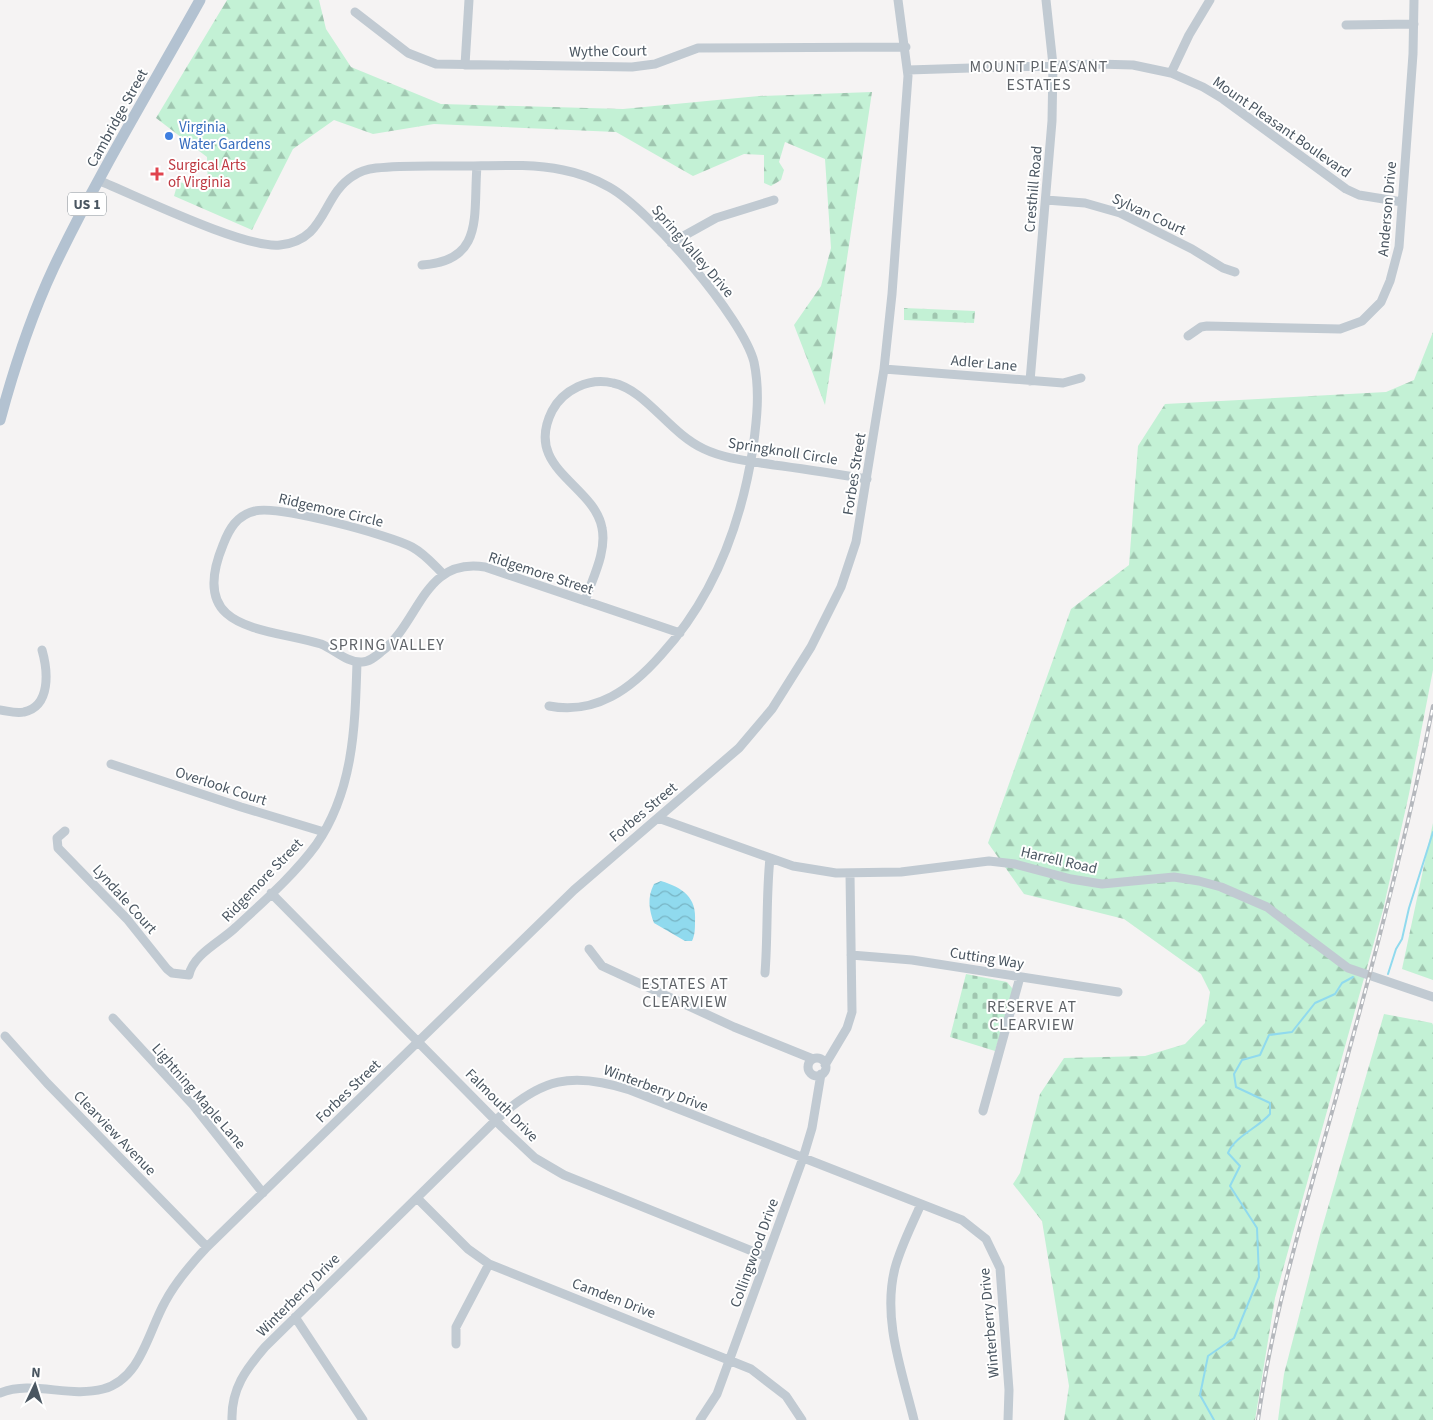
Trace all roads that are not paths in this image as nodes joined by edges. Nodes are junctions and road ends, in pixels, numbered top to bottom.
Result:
1 (200, 0) edge
2 (468, 0) edge
3 (898, 0) edge
4 (1046, 0) edge
5 (1210, 0) edge
6 (1414, 0) edge
7 (354, 12) dead end
8 (1414, 24) junction
9 (1346, 25) dead end
10 (906, 47) junction
11 (465, 65) junction
12 (1053, 65) junction
13 (908, 70) junction
14 (1171, 73) junction
15 (477, 166) junction
16 (100, 181) junction
17 (774, 200) dead end
18 (1046, 200) junction
19 (1402, 202) junction
20 (671, 244) junction
21 (422, 265) dead end
22 (1235, 272) dead end
23 (1188, 336) dead end
24 (884, 369) junction
25 (1081, 378) dead end
26 (1030, 381) junction
27 (0, 420) edge
28 (751, 461) junction
29 (867, 479) junction
30 (443, 574) junction
31 (585, 601) junction
32 (680, 633) junction
33 (42, 650) dead end
34 (357, 662) junction
35 (549, 706) dead end
36 (0, 710) edge
37 (110, 764) dead end
38 (658, 818) junction
39 (64, 830) dead end
40 (324, 832) junction
41 (770, 858) junction
42 (850, 874) junction
43 (271, 893) junction
44 (589, 949) dead end
45 (852, 955) junction
46 (765, 973) dead end
47 (189, 975) joint
48 (1020, 977) junction
49 (1118, 992) dead end
50 (1433, 997) edge
51 (113, 1018) dead end
52 (5, 1036) dead end
53 (419, 1041) junction
54 (817, 1067) junction
55 (983, 1111) dead end
56 (496, 1120) junction
57 (804, 1158) junction
58 (263, 1193) junction
59 (417, 1198) junction
60 (921, 1204) junction
61 (207, 1247) junction
62 (767, 1257) junction
63 (489, 1264) junction
64 (295, 1317) junction
65 (456, 1344) dead end
66 (730, 1358) junction
67 (0, 1393) edge
68 (232, 1420) edge
69 (363, 1420) edge
70 (700, 1420) edge
71 (802, 1420) edge
72 (914, 1420) edge
73 (1008, 1420) edge

1 - 16 main road, Cambridge Street / US 1
2 - 11 street
3 - 10 street, Forbes Street
4 - 12 street, Cresthill Road
5 - 14 street
6 - 8 street, Anderson Drive
7 - 11 street, Wythe Court
8 - 9 street
8 - 19 street, Anderson Drive
10 - 11 street, Wythe Court
10 - 13 street, Forbes Street
12 - 13 street, Mount Pleasant Boulevard
12 - 14 street, Mount Pleasant Boulevard
12 - 18 street, Cresthill Road
13 - 24 street, Forbes Street
14 - 19 street, Mount Pleasant Boulevard
15 - 16 street, Spring Valley Drive
15 - 20 street, Spring Valley Drive
15 - 21 street
16 - 27 main road, Cambridge Street / US 1
17 - 20 street
18 - 22 street, Sylvan Court
18 - 26 street, Cresthill Road
19 - 23 street, Anderson Drive
20 - 28 street, Spring Valley Drive
24 - 26 street, Adler Lane
24 - 29 street, Forbes Street
25 - 26 street, Adler Lane
28 - 29 street, Springknoll Circle
28 - 31 street, Springknoll Circle
28 - 32 street, Spring Valley Drive
29 - 38 street, Forbes Street
30 - 31 street, Ridgemore Street
30 - 34 street
30 - 34 street, Ridgemore Circle
31 - 32 street, Ridgemore Street
32 - 35 street, Spring Valley Drive
33 - 36 street
34 - 40 street, Ridgemore Street
37 - 40 street, Overlook Court
38 - 41 street, Harrell Road
38 - 53 street, Forbes Street
39 - 47 street, Lyndale Court
40 - 43 street, Ridgemore Street
41 - 42 street, Harrell Road
41 - 46 street
42 - 45 street
42 - 50 street, Harrell Road
43 - 47 street, Ridgemore Street
43 - 53 street, Falmouth Drive
44 - 54 street
45 - 48 street, Cutting Way
45 - 54 street
48 - 49 street, Cutting Way
48 - 55 street
51 - 58 street, Lightning Maple Lane
52 - 61 street, Clearview Avenue
53 - 56 street, Falmouth Drive
53 - 58 street, Forbes Street
54 - 57 street, Collingwood Drive
56 - 57 street, Winterberry Drive
56 - 59 street, Winterberry Drive
56 - 62 street, Falmouth Drive
57 - 60 street, Winterberry Drive
57 - 62 street, Collingwood Drive
58 - 61 street, Forbes Street
59 - 63 street, Camden Drive
59 - 64 street, Winterberry Drive
60 - 72 street
60 - 73 street, Winterberry Drive
61 - 67 street, Forbes Street
62 - 66 street, Collingwood Drive
63 - 65 street
63 - 66 street, Camden Drive
64 - 68 street, Winterberry Drive
64 - 69 street
66 - 70 street, Collingwood Drive
66 - 71 street, Camden Drive

